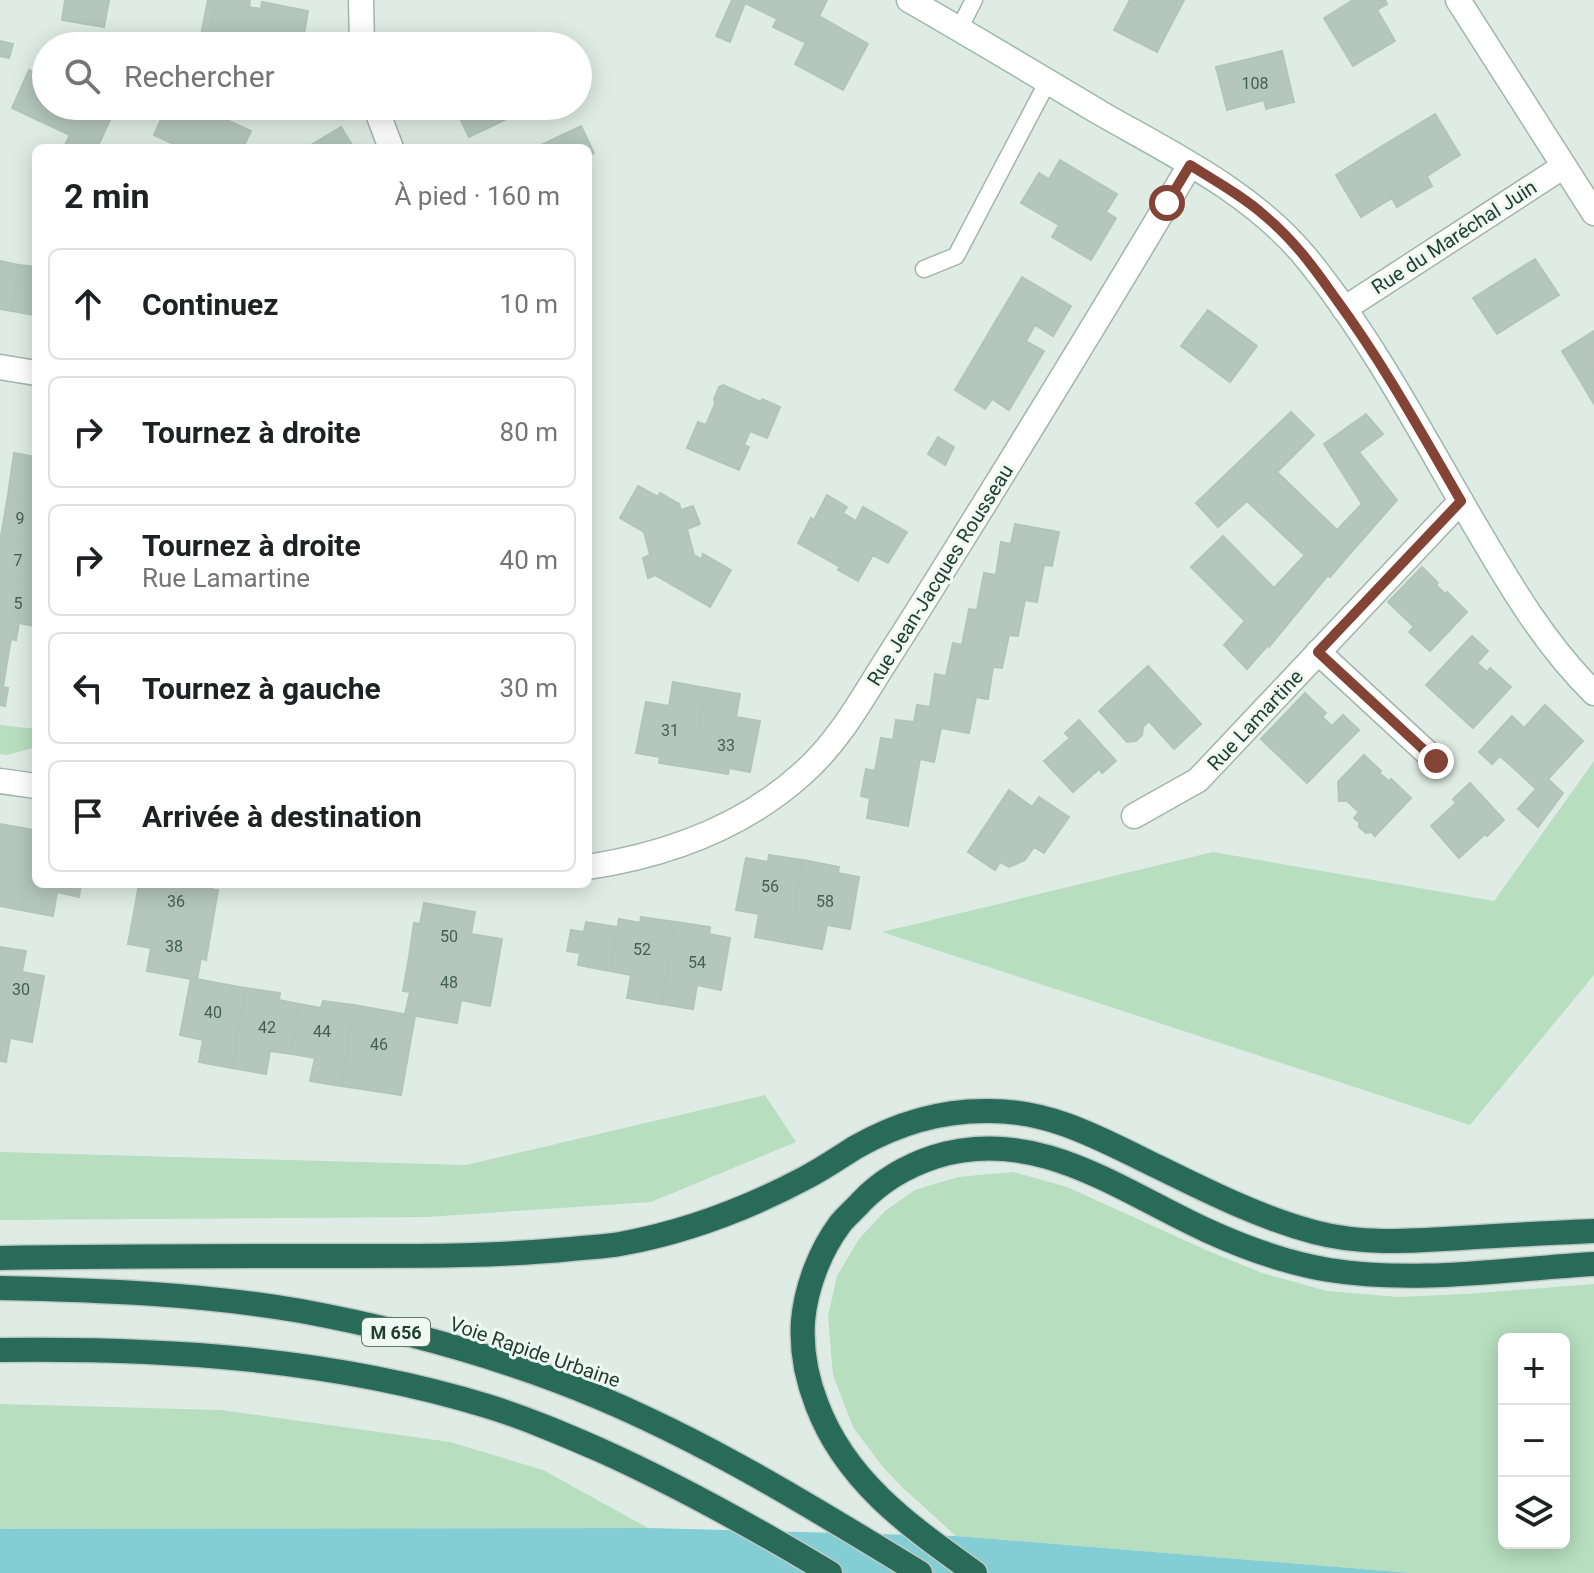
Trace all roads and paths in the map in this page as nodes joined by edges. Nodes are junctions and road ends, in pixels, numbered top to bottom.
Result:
1 (361, 0) edge
2 (909, 0) edge
3 (974, 0) edge
4 (1458, 0) edge
5 (959, 29) junction
6 (362, 32) edge
7 (1038, 76) junction
8 (380, 120) edge
9 (389, 144) edge
10 (1190, 165) junction
11 (1564, 166) junction
12 (1594, 213) edge
13 (924, 269) dead end
14 (1344, 309) junction
15 (0, 367) edge
16 (32, 372) edge
17 (1461, 501) junction
18 (1318, 652) junction
19 (1594, 693) edge
20 (1436, 761) dead end
21 (0, 781) edge
22 (32, 785) edge
23 (1134, 816) dead end
24 (592, 866) edge
25 (1594, 1231) edge
26 (0, 1258) edge
27 (1594, 1264) edge
28 (0, 1288) edge
29 (0, 1350) edge
30 (783, 1544) junction
31 (823, 1573) edge
32 (830, 1573) edge
33 (920, 1573) edge
34 (975, 1573) edge

1 - 6 street
2 - 5 street
3 - 5 lane
4 - 11 street
5 - 7 street
7 - 10 street
7 - 13 lane
8 - 9 street
10 - 14 street
10 - 24 street, Rue Jean-Jacques Rousseau
11 - 12 street
11 - 14 street, Rue du Maréchal Juin
14 - 17 street
15 - 16 street
17 - 18 street, Rue Lamartine
17 - 19 street
18 - 20 street
18 - 23 street, Rue Lamartine
21 - 22 street
25 - 26 highway
27 - 34 highway
28 - 33 highway, Voie Rapide Urbaine / M 656
29 - 30 highway
30 - 31 highway
30 - 32 highway

